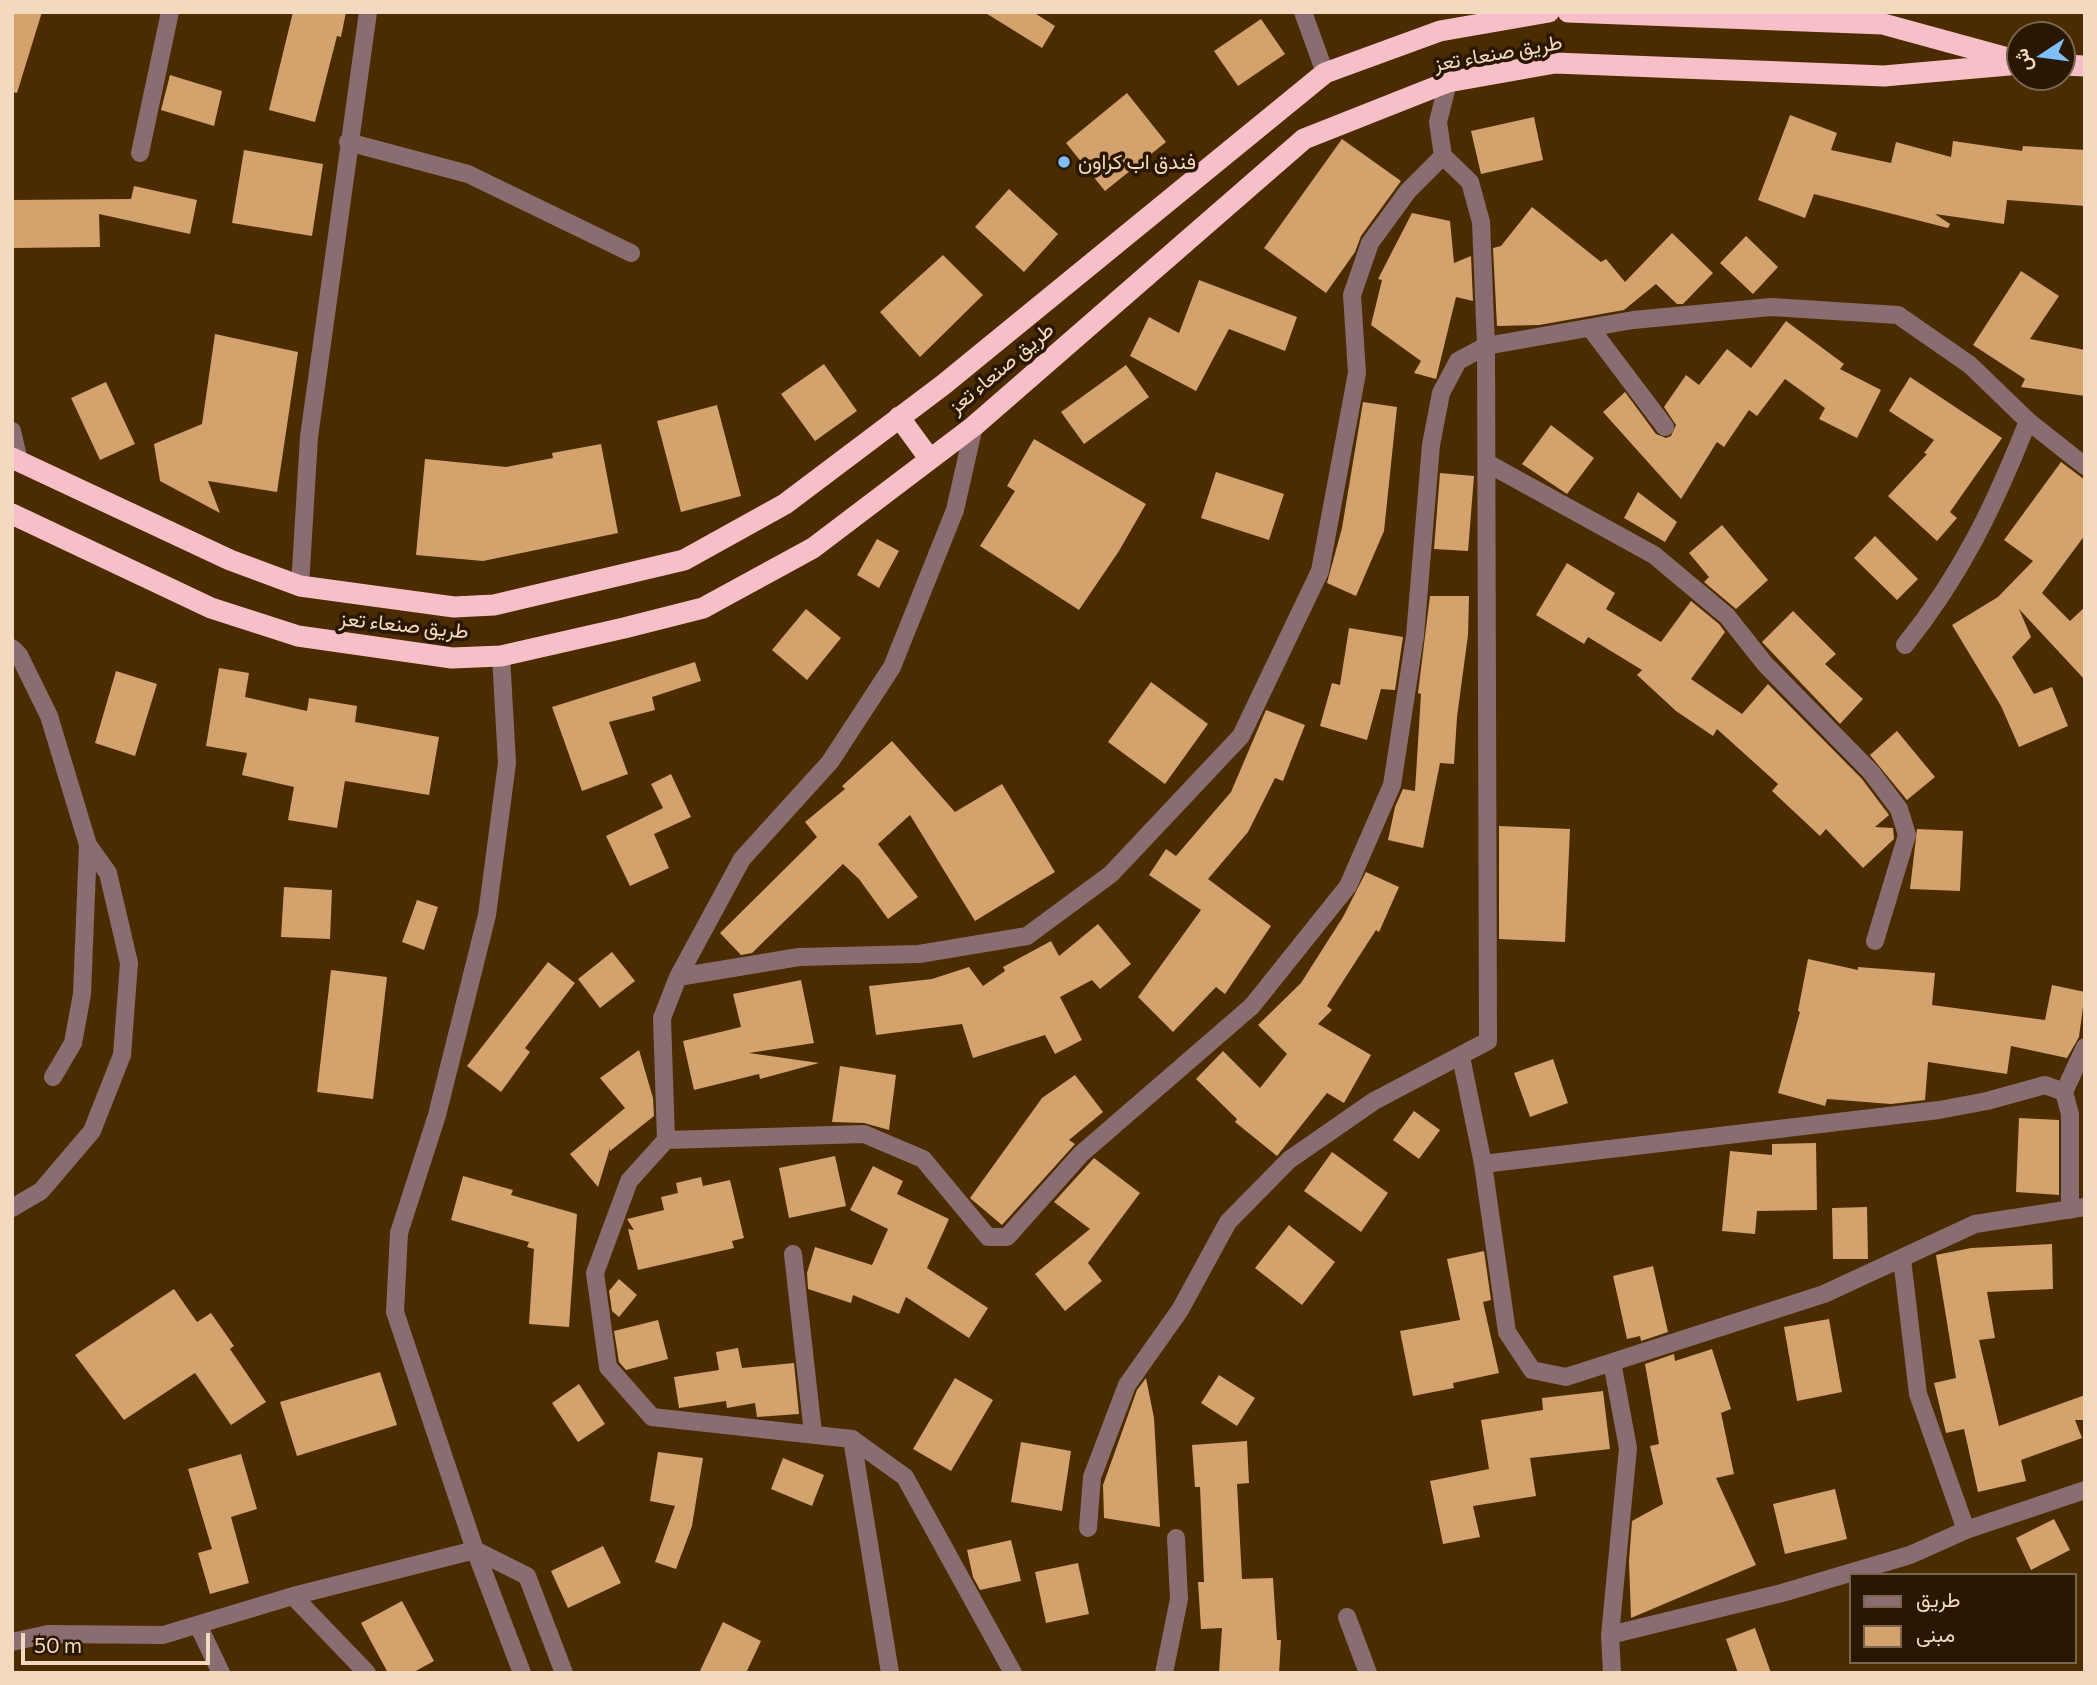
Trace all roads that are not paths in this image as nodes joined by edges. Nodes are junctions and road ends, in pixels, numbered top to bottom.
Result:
1 (170, 12) edge
2 (368, 12) edge
3 (1303, 12) edge
4 (1549, 12) edge
5 (1568, 12) edge
6 (1647, 13) edge
7 (2006, 59) edge
8 (2006, 64) edge
9 (1325, 73) junction
10 (1448, 82) junction
11 (348, 142) junction
12 (140, 153) dead end
13 (1443, 156) junction
14 (631, 253) dead end
15 (1591, 330) junction
16 (1486, 346) junction
17 (899, 416) junction
18 (2028, 421) junction
19 (974, 426) junction
20 (1665, 428) dead end
21 (12, 431) edge
22 (929, 458) junction
23 (16, 459) edge
24 (1487, 463) junction
25 (2085, 466) edge
26 (12, 514) edge
27 (300, 586) junction
28 (1905, 645) dead end
29 (12, 648) edge
30 (501, 656) junction
31 (88, 845) junction
32 (1875, 941) dead end
33 (678, 977) junction
34 (2085, 1047) edge
35 (1461, 1057) junction
36 (53, 1077) dead end
37 (2064, 1092) junction
38 (666, 1140) junction
39 (1483, 1164) junction
40 (12, 1208) edge
41 (2077, 1209) edge
42 (793, 1254) dead end
43 (1902, 1259) junction
44 (1612, 1362) junction
45 (813, 1433) junction
46 (852, 1439) junction
47 (2085, 1490) edge
48 (1088, 1528) dead end
49 (1966, 1530) junction
50 (1176, 1538) dead end
51 (475, 1550) junction
52 (1848, 1573) edge
53 (1849, 1573) edge
54 (293, 1596) junction
55 (1347, 1617) dead end
56 (198, 1625) junction
57 (1610, 1635) junction
58 (12, 1642) edge
59 (221, 1673) edge
60 (367, 1673) edge
61 (522, 1673) edge
62 (564, 1673) edge
63 (890, 1673) edge
64 (1013, 1673) edge
65 (1164, 1673) edge
66 (1368, 1673) edge
67 (1612, 1673) edge

1 - 12 street
2 - 11 street
3 - 9 street
4 - 9 highway, طريق صنعاء تعز
5 - 6 highway, طريق صنعاء تعز
6 - 7 highway, طريق صنعاء تعز
8 - 10 highway, طريق صنعاء تعز
9 - 17 highway, طريق صنعاء تعز
10 - 13 street
10 - 19 highway, طريق صنعاء تعز
11 - 14 street
11 - 27 street
13 - 16 street
13 - 33 street
15 - 16 street
15 - 18 street
15 - 20 street
16 - 24 street
16 - 38 street
17 - 22 highway
17 - 27 highway, طريق صنعاء تعز
18 - 25 street
18 - 28 street
19 - 22 highway, طريق صنعاء تعز
19 - 33 street
21 - 23 street
22 - 30 highway, طريق صنعاء تعز
23 - 27 highway, طريق صنعاء تعز
24 - 32 street
24 - 35 street
26 - 30 highway, طريق صنعاء تعز
29 - 31 street
30 - 51 street
31 - 36 street
31 - 40 street
33 - 38 street
34 - 37 street
35 - 39 street
35 - 48 street
37 - 39 street
37 - 41 street
38 - 45 street
39 - 44 street
41 - 43 street
42 - 45 street
43 - 44 street
43 - 49 street
44 - 57 street
45 - 46 street
46 - 63 street
46 - 64 street
47 - 49 street
49 - 53 street
50 - 65 street
51 - 54 street
51 - 61 street
51 - 62 street
52 - 57 street
54 - 56 street
54 - 60 street
55 - 66 street
56 - 58 street
56 - 59 street
57 - 67 street

